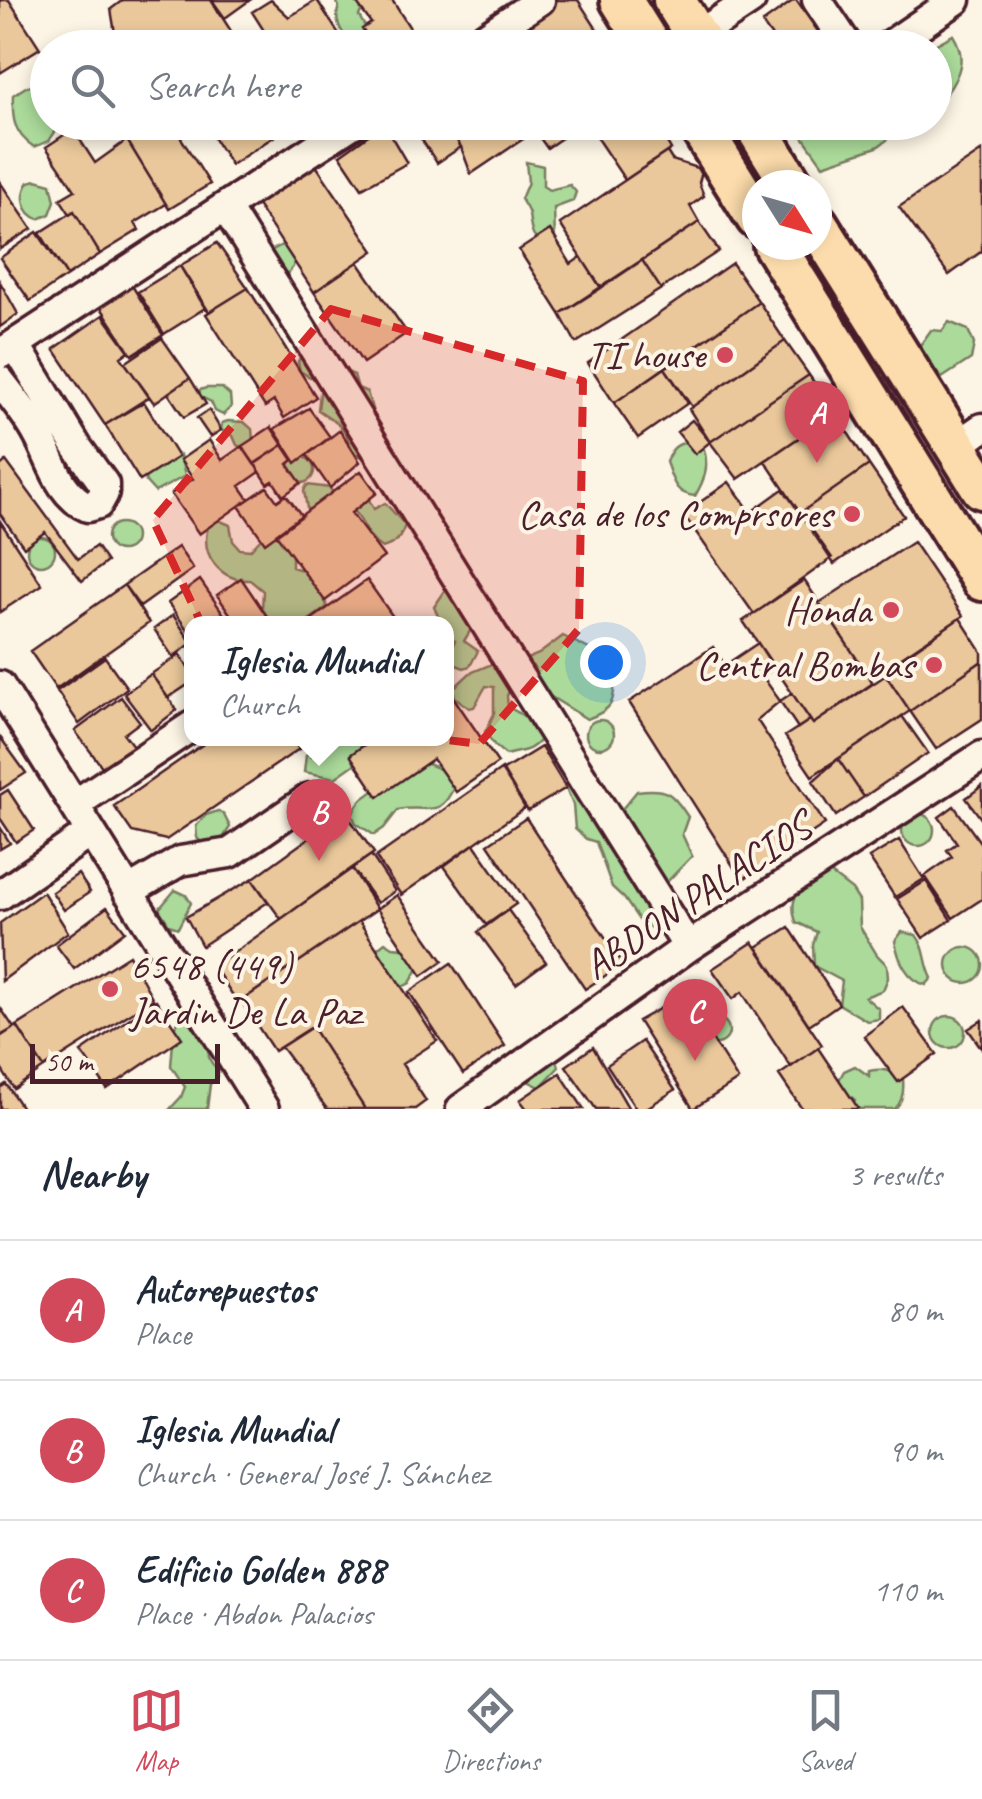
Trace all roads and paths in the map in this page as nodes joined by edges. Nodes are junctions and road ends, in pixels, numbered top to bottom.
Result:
1 (540, 0) edge
2 (621, 0) edge
3 (674, 0) edge
4 (751, 0) edge
5 (816, 0) edge
6 (956, 0) edge
7 (495, 30) edge
8 (639, 30) edge
9 (693, 30) edge
10 (715, 30) edge
11 (837, 30) edge
12 (912, 30) edge
13 (328, 140) edge
14 (708, 140) edge
15 (769, 140) edge
16 (784, 170) edge
17 (742, 194) edge
18 (226, 208) junction
19 (832, 245) edge
20 (783, 260) edge
21 (8, 349) edge
22 (0, 381) edge
23 (969, 437) edge
24 (982, 488) edge
25 (982, 580) edge
26 (0, 686) edge
27 (184, 731) edge
28 (982, 756) edge
29 (310, 798) dead end
30 (74, 806) junction
31 (90, 832) junction
32 (128, 892) junction
33 (0, 895) edge
34 (688, 947) junction
35 (264, 1109) edge
36 (461, 1109) edge

1 - 7 street
2 - 8 highway
3 - 9 highway
4 - 10 street
5 - 11 street
6 - 12 street
13 - 18 street
14 - 17 highway
15 - 16 highway
18 - 21 street
18 - 34 street
19 - 23 highway
20 - 25 highway
21 - 22 street
23 - 24 highway
26 - 30 street
27 - 30 street
28 - 34 street, ABDON PALACIOS
29 - 32 street
30 - 31 street
31 - 32 street
31 - 33 street
32 - 35 street
34 - 36 street, ABDON PALACIOS

